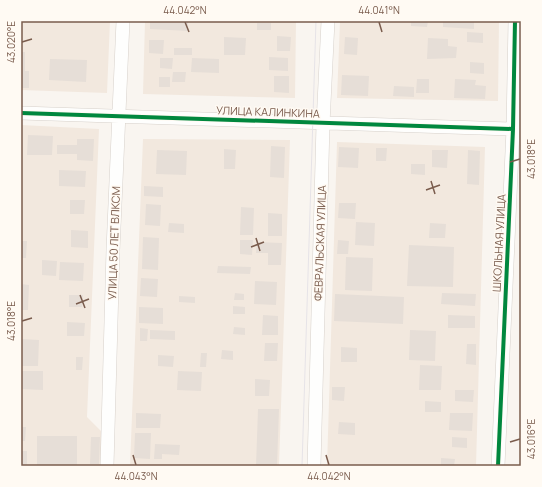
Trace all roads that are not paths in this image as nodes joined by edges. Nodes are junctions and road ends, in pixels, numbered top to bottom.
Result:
1 (122, 21) edge
2 (328, 21) edge
3 (515, 21) edge
4 (21, 113) edge
5 (119, 115) junction
6 (323, 124) junction
7 (513, 129) junction
8 (107, 466) edge
9 (314, 466) edge
10 (498, 466) edge

1 - 5 street, УЛИЦА 50 ЛЕТ ВЛКСМ
2 - 6 street, ФЕВРАЛЬСКАЯ УЛИЦА
3 - 7 street, ШКОЛЬНАЯ УЛИЦА
4 - 5 street, УЛИЦА КАЛИНКИНА
5 - 6 street, УЛИЦА КАЛИНКИНА
5 - 8 street, УЛИЦА 50 ЛЕТ ВЛКСМ
6 - 7 street, УЛИЦА КАЛИНКИНА
6 - 9 street, ФЕВРАЛЬСКАЯ УЛИЦА
7 - 10 street, ШКОЛЬНАЯ УЛИЦА

